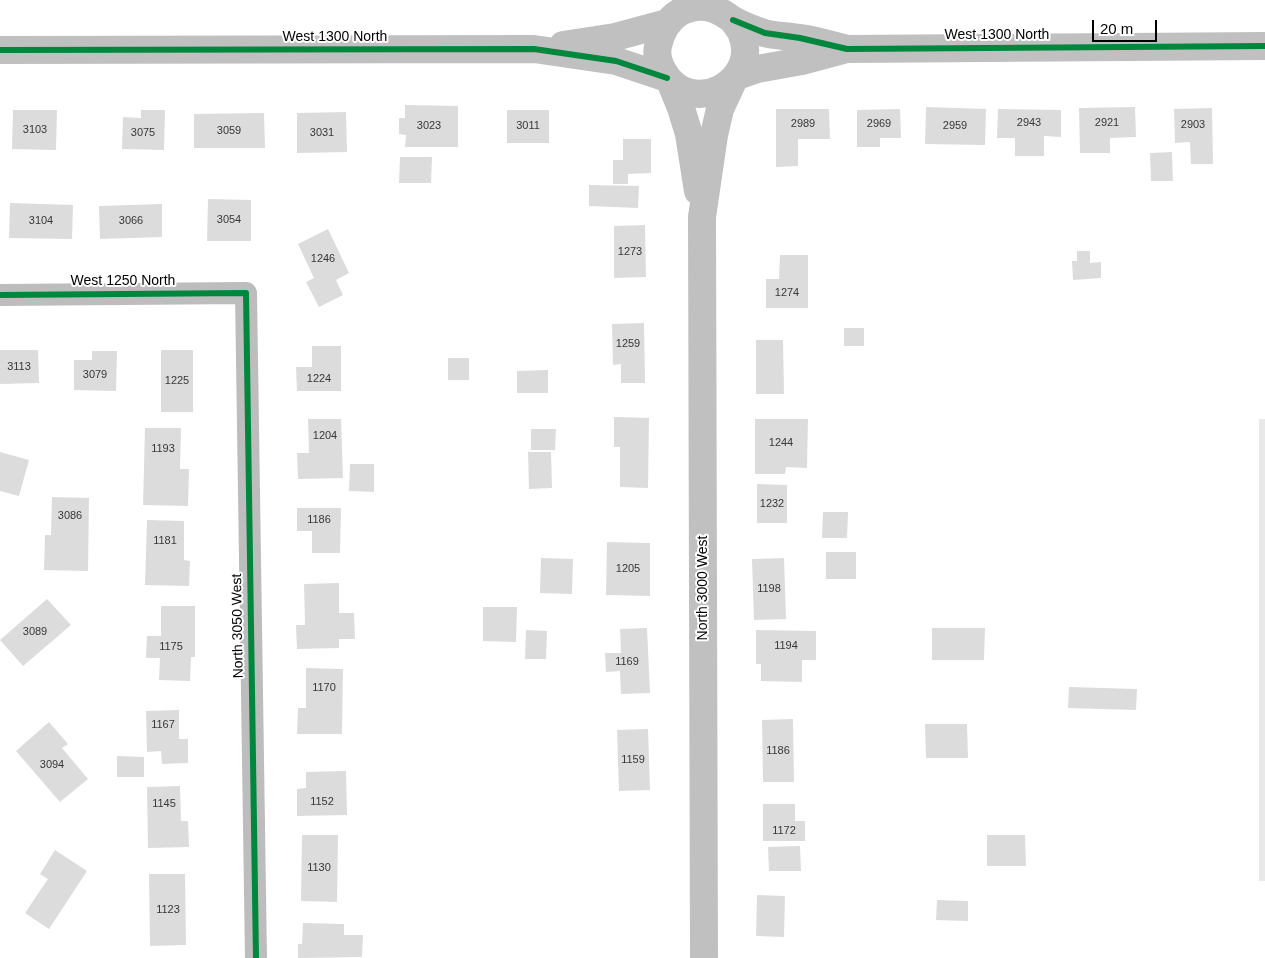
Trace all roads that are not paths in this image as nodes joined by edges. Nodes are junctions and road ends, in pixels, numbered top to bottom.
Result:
1 (729, 12) edge
2 (672, 14) edge
3 (1265, 46) edge
4 (534, 49) junction
5 (847, 49) junction
6 (0, 50) edge
7 (735, 78) junction
8 (668, 79) junction
9 (702, 217) junction
10 (246, 293) joint
11 (0, 295) edge
12 (256, 958) edge
13 (704, 958) edge

1 - 2 street
1 - 5 street, West 1300 North
1 - 7 street
2 - 4 street, West 1300 North
2 - 8 street
3 - 5 street, West 1300 North
4 - 6 street, West 1300 North
4 - 8 street, West 1300 North
5 - 7 street, West 1300 North
7 - 8 street
7 - 9 street, North 3000 West
8 - 9 street, North 3000 West
9 - 13 street, North 3000 West
10 - 11 street, West 1250 North
10 - 12 street, North 3050 West

